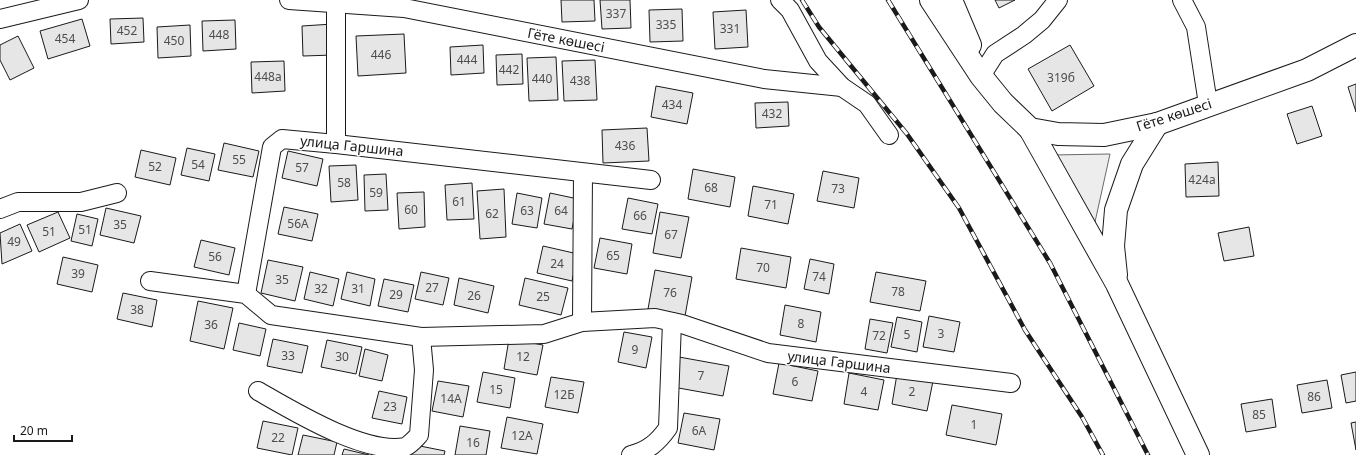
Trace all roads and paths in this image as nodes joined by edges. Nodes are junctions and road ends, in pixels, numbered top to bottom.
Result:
1 (79, 0) edge
2 (289, 0) edge
3 (780, 0) edge
4 (930, 0) edge
5 (951, 0) edge
6 (1058, 0) edge
7 (1182, 0) edge
8 (336, 4) junction
9 (0, 19) edge
10 (1356, 45) edge
11 (981, 76) junction
12 (842, 87) junction
13 (1208, 104) junction
14 (1157, 124) junction
15 (1030, 129) junction
16 (889, 135) dead end
17 (336, 144) junction
18 (582, 172) junction
19 (651, 180) dead end
20 (117, 193) dead end
21 (0, 209) edge
22 (150, 281) dead end
23 (1117, 284) junction
24 (246, 294) junction
25 (582, 322) junction
26 (672, 322) junction
27 (421, 336) junction
28 (1011, 383) dead end
29 (258, 391) dead end
30 (631, 455) edge
31 (1198, 455) edge

1 - 9 street
2 - 8 street, Гёте көшесі
3 - 12 street
4 - 11 main road
5 - 11 main road
6 - 11 street
7 - 13 street
8 - 12 street, Гёте көшесі
8 - 17 street
10 - 13 main road, Гёте көшесі
11 - 15 main road
12 - 16 street
13 - 14 main road, Гёте көшесі
14 - 15 main road, Гёте көшесі
14 - 23 main road
15 - 23 main road
17 - 18 street, улица Гаршина
17 - 24 street, улица Гаршина
18 - 19 street, улица Гаршина
18 - 25 street
20 - 21 street
22 - 24 street
23 - 31 main road
24 - 27 street, улица Гаршина
25 - 26 street, улица Гаршина
25 - 27 street, улица Гаршина
26 - 28 street, улица Гаршина
26 - 30 street
27 - 29 street

